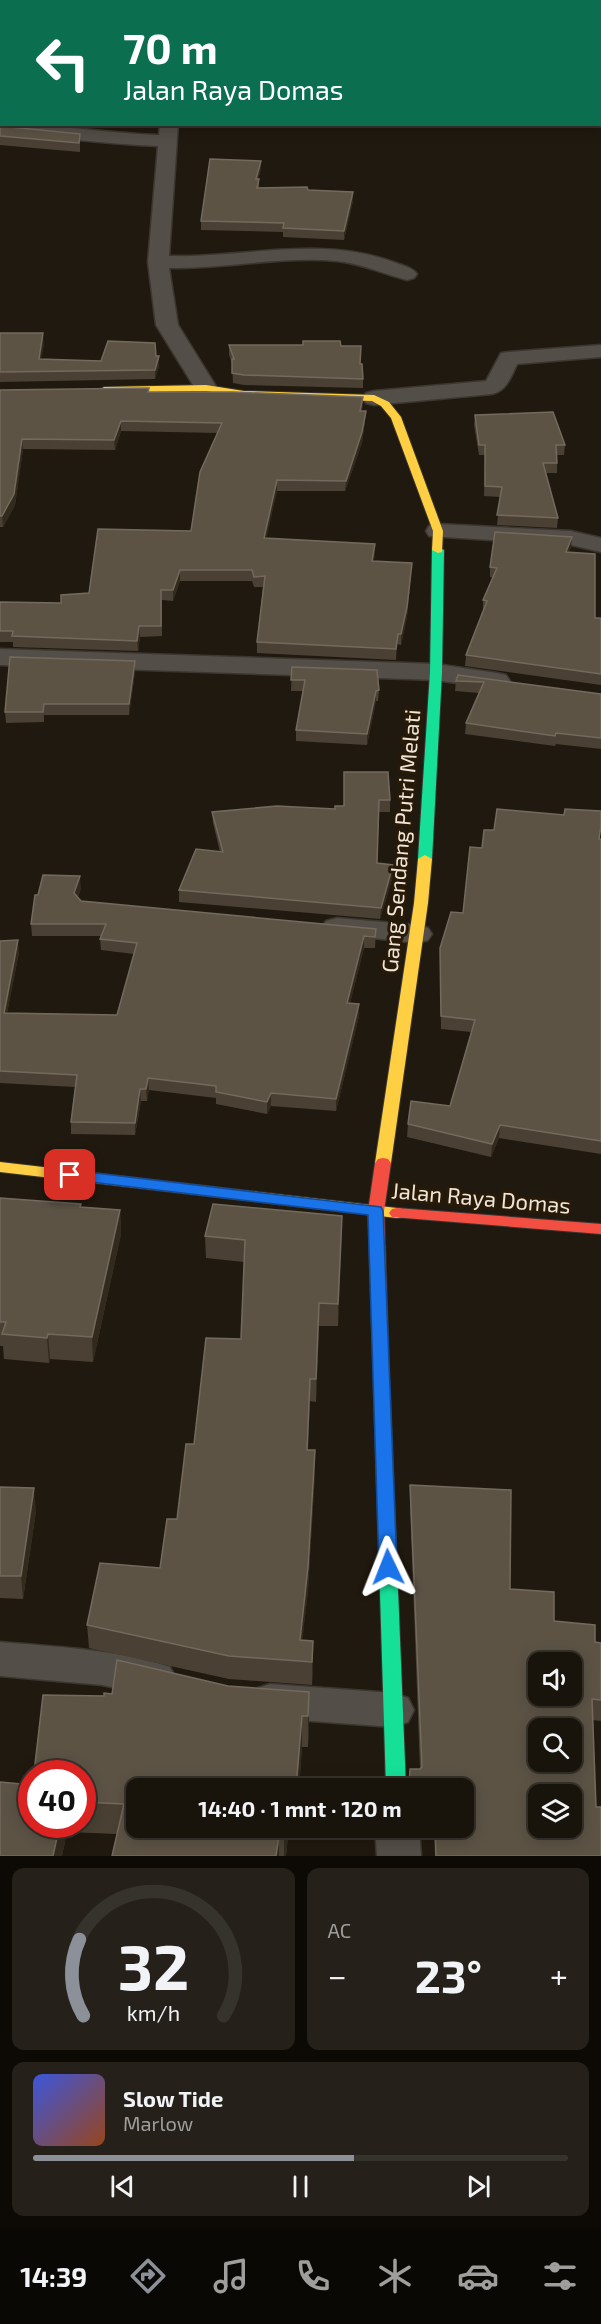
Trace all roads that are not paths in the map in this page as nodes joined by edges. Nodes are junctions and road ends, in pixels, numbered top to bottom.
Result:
1 (0, 127) edge
2 (168, 133) edge
3 (158, 262) junction
4 (407, 274) dead end
5 (601, 351) edge
6 (206, 388) junction
7 (92, 390) edge
8 (374, 398) junction
9 (435, 520) junction
10 (601, 545) edge
11 (0, 657) edge
12 (436, 672) junction
13 (519, 684) edge
14 (313, 924) edge
15 (417, 934) junction
16 (0, 1167) edge
17 (376, 1211) junction
18 (601, 1229) edge
19 (0, 1659) edge
20 (186, 1686) edge
21 (229, 1698) edge
22 (393, 1710) junction
23 (396, 1778) edge
24 (398, 1838) edge
25 (399, 1856) edge

1 - 2 street
2 - 3 street
3 - 4 street
3 - 6 street
5 - 8 street
6 - 7 main road
6 - 8 main road
8 - 9 main road
9 - 10 street
9 - 12 main road, Gang Sendang Putri Melati
11 - 12 street
12 - 13 street
12 - 15 main road, Gang Sendang Putri Melati
14 - 15 street
15 - 17 main road, Gang Sendang Putri Melati
16 - 17 main road, Jalan Raya Domas
17 - 18 main road, Jalan Raya Domas
17 - 22 main road, Gang Sendang Putri Melati
19 - 20 street
21 - 22 street
22 - 23 main road, Gang Sendang Putri Melati
24 - 25 street

